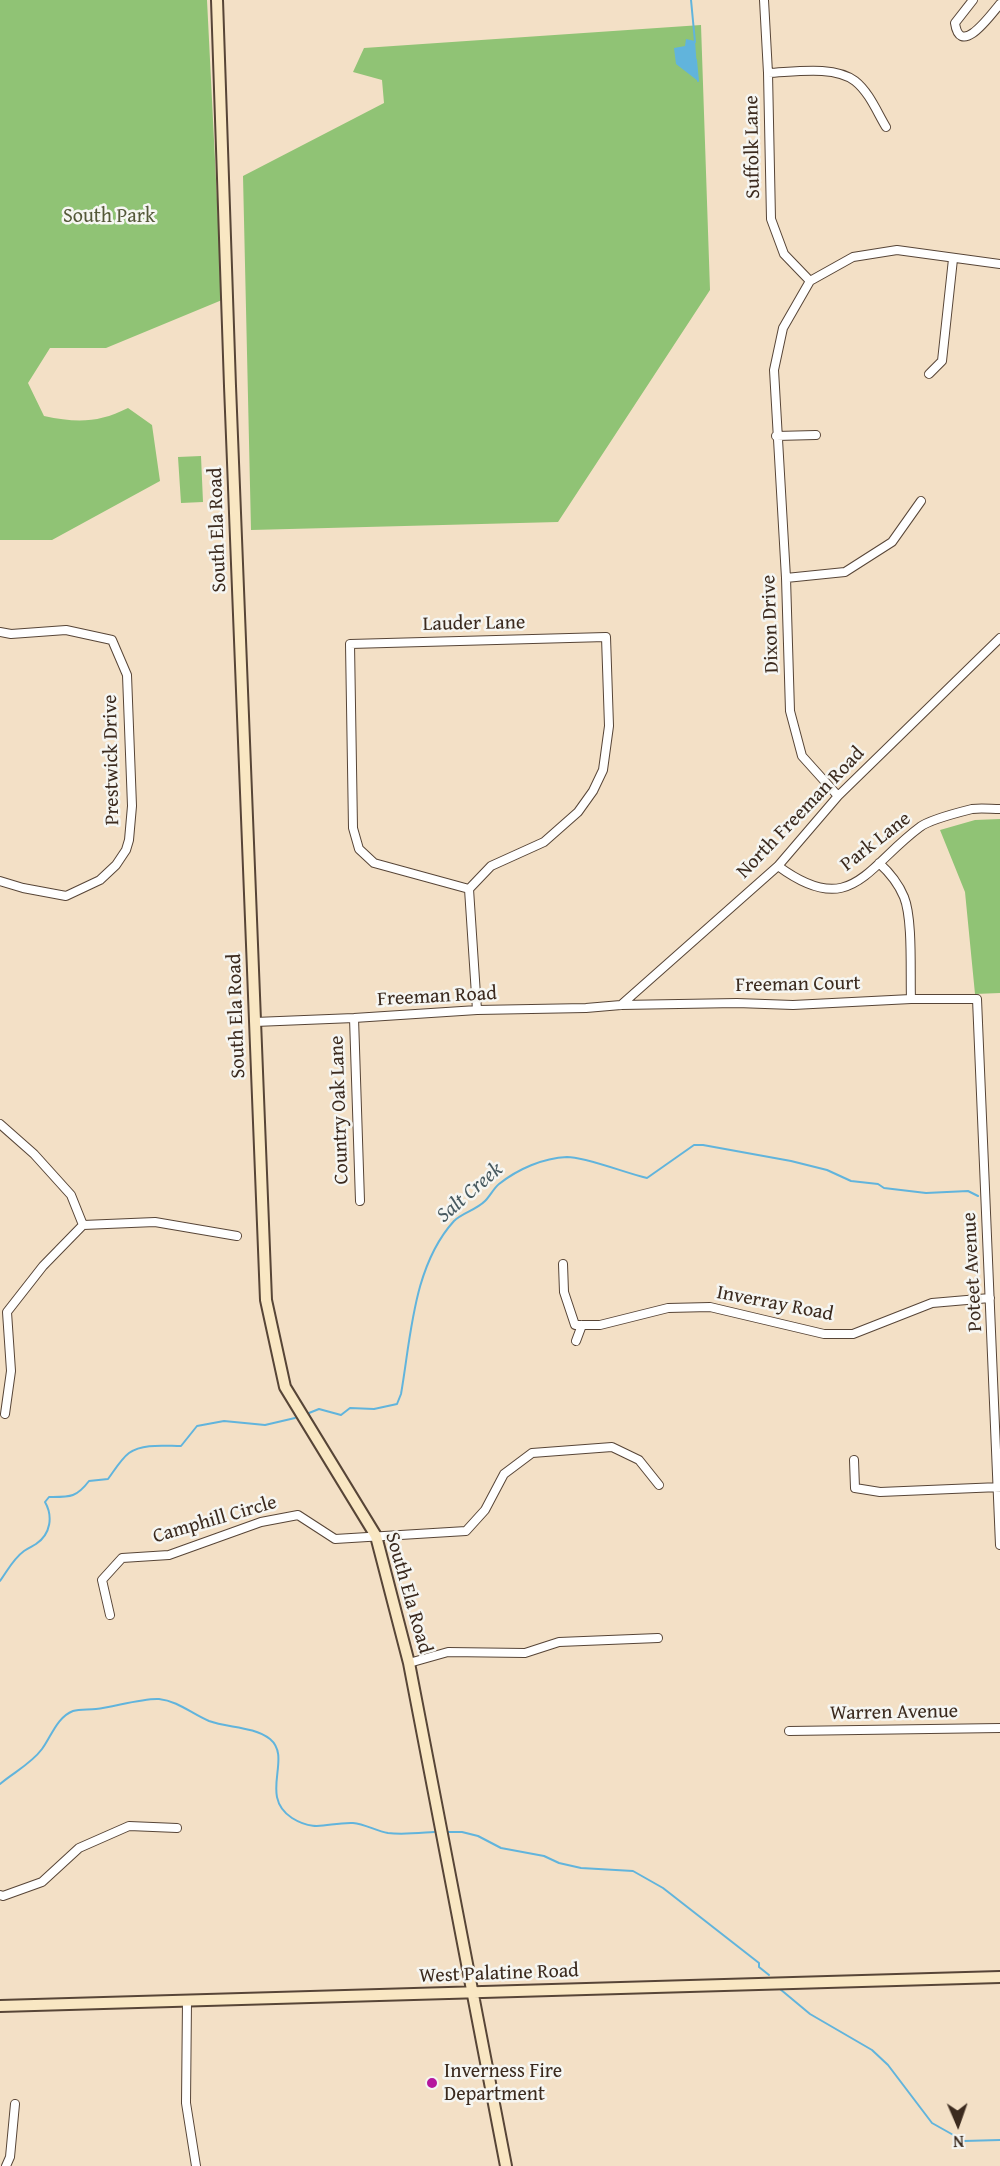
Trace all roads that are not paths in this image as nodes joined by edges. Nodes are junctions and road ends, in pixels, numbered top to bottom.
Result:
1 (217, 0) edge
2 (764, 0) edge
3 (973, 0) edge
4 (1000, 1) edge
5 (768, 73) junction
6 (886, 127) dead end
7 (953, 259) junction
8 (1000, 264) edge
9 (810, 280) junction
10 (928, 374) dead end
11 (816, 435) dead end
12 (776, 436) junction
13 (921, 501) dead end
14 (786, 579) junction
15 (0, 632) edge
16 (1000, 638) edge
17 (838, 796) junction
18 (1000, 809) edge
19 (879, 863) junction
20 (778, 866) junction
21 (0, 881) edge
22 (469, 889) junction
23 (911, 999) junction
24 (977, 999) joint
25 (621, 1005) junction
26 (477, 1010) junction
27 (354, 1018) junction
28 (255, 1022) junction
29 (0, 1124) edge
30 (360, 1201) dead end
31 (83, 1225) junction
32 (237, 1236) dead end
33 (563, 1264) dead end
34 (990, 1298) junction
35 (582, 1325) junction
36 (576, 1341) dead end
37 (5, 1414) dead end
38 (854, 1460) dead end
39 (659, 1485) dead end
40 (999, 1487) edge
41 (376, 1536) junction
42 (1000, 1545) edge
43 (110, 1615) dead end
44 (658, 1638) dead end
45 (409, 1662) junction
46 (1000, 1728) edge
47 (789, 1731) dead end
48 (177, 1828) dead end
49 (0, 1895) edge
50 (1000, 1977) edge
51 (471, 1993) junction
52 (186, 2001) junction
53 (0, 2006) edge
54 (15, 2104) dead end
55 (6, 2166) edge
56 (196, 2166) edge
57 (506, 2166) edge

1 - 28 main road, South Ela Road
2 - 5 street, Suffolk Lane
3 - 4 street
5 - 6 street
5 - 9 street, Suffolk Lane
7 - 8 street
7 - 9 street
7 - 10 street
9 - 12 street, Dixon Drive
11 - 12 street
12 - 14 street, Dixon Drive
13 - 14 street
14 - 17 street, Dixon Drive
15 - 21 street, Prestwick Drive
16 - 17 street, North Freeman Road
17 - 20 street, North Freeman Road
18 - 19 street, Park Lane
19 - 20 street, Park Lane
19 - 23 street
20 - 25 street, North Freeman Road
22 - 22 street, Lauder Lane
22 - 26 street
23 - 24 street, Freeman Court
23 - 25 street, Freeman Court
24 - 34 street, Poteet Avenue
25 - 26 street, Freeman Road
26 - 27 street, Freeman Road
27 - 28 street, Freeman Road
27 - 30 street, Country Oak Lane
28 - 41 main road, South Ela Road
29 - 31 street
31 - 32 street
31 - 37 street
33 - 35 street
34 - 35 street, Inverray Road
34 - 40 street, Poteet Avenue
35 - 36 street
38 - 40 street
39 - 41 street
40 - 42 street, Poteet Avenue
41 - 43 street, Camphill Circle
41 - 45 main road, South Ela Road
44 - 45 street
45 - 51 main road, South Ela Road
46 - 47 street, Warren Avenue
48 - 49 street
50 - 51 main road, West Palatine Road
51 - 52 main road, West Palatine Road
51 - 57 main road, South Ela Road
52 - 53 main road, West Palatine Road
52 - 56 street
54 - 55 street

